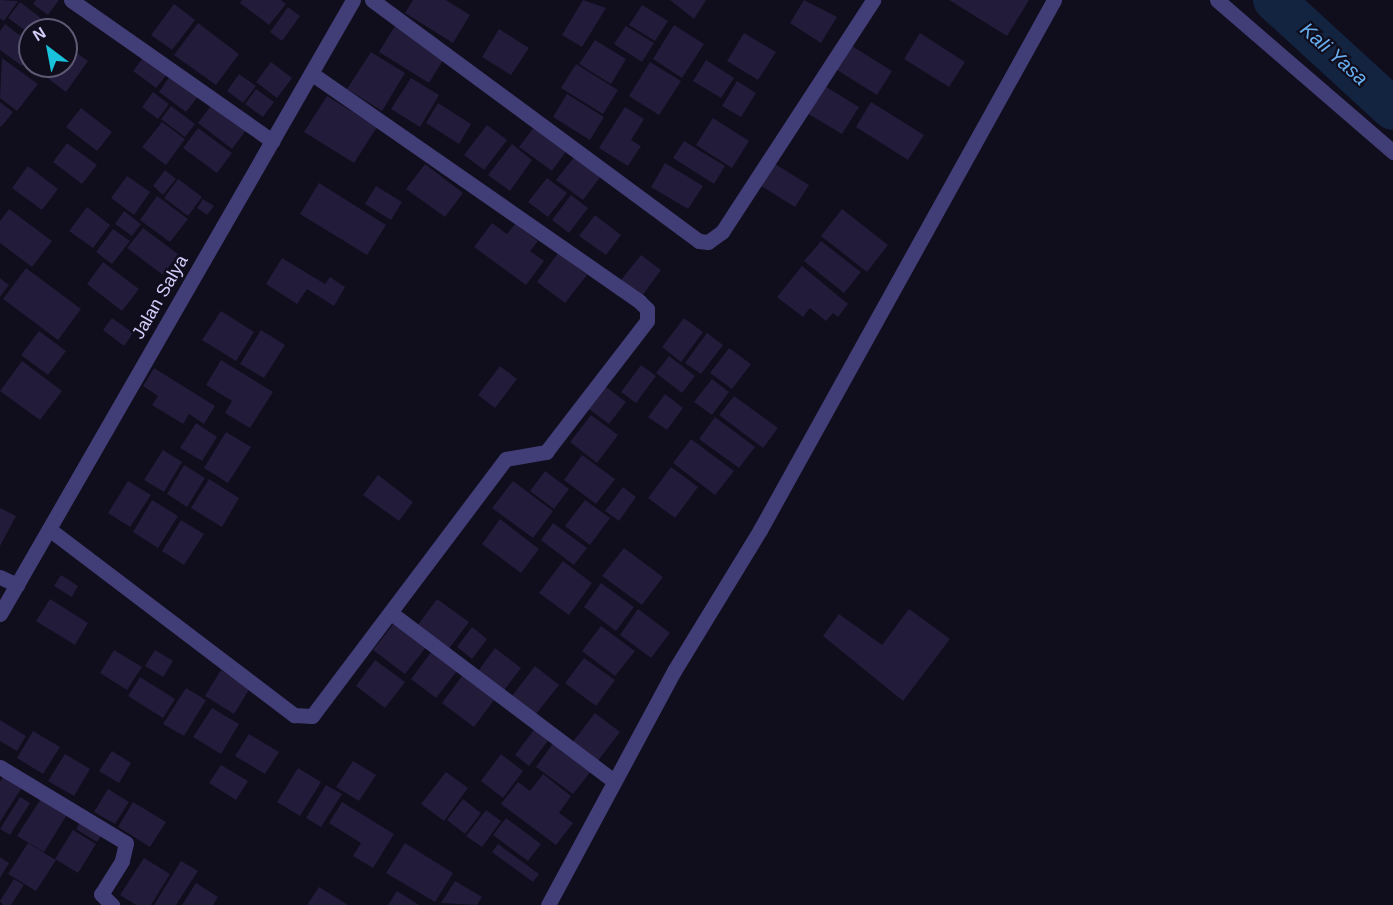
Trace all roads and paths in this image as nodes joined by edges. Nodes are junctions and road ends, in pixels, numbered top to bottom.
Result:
1 (71, 0) edge
2 (353, 0) edge
3 (372, 0) edge
4 (873, 0) edge
5 (1054, 0) edge
6 (1217, 0) edge
7 (312, 73) junction
8 (272, 141) junction
9 (1393, 152) edge
10 (49, 529) junction
11 (0, 577) edge
12 (17, 585) junction
13 (392, 613) junction
14 (0, 614) edge
15 (0, 767) edge
16 (614, 781) junction
17 (112, 905) edge
18 (548, 905) edge

1 - 8 street
2 - 7 street, Jalan Salya
3 - 4 street
5 - 16 street
6 - 9 street
7 - 8 street, Jalan Salya
7 - 13 street
8 - 10 street, Jalan Salya
10 - 12 street, Jalan Salya
10 - 13 street
11 - 12 street
12 - 14 street, Jalan Salya
13 - 16 street
15 - 17 street
16 - 18 street

